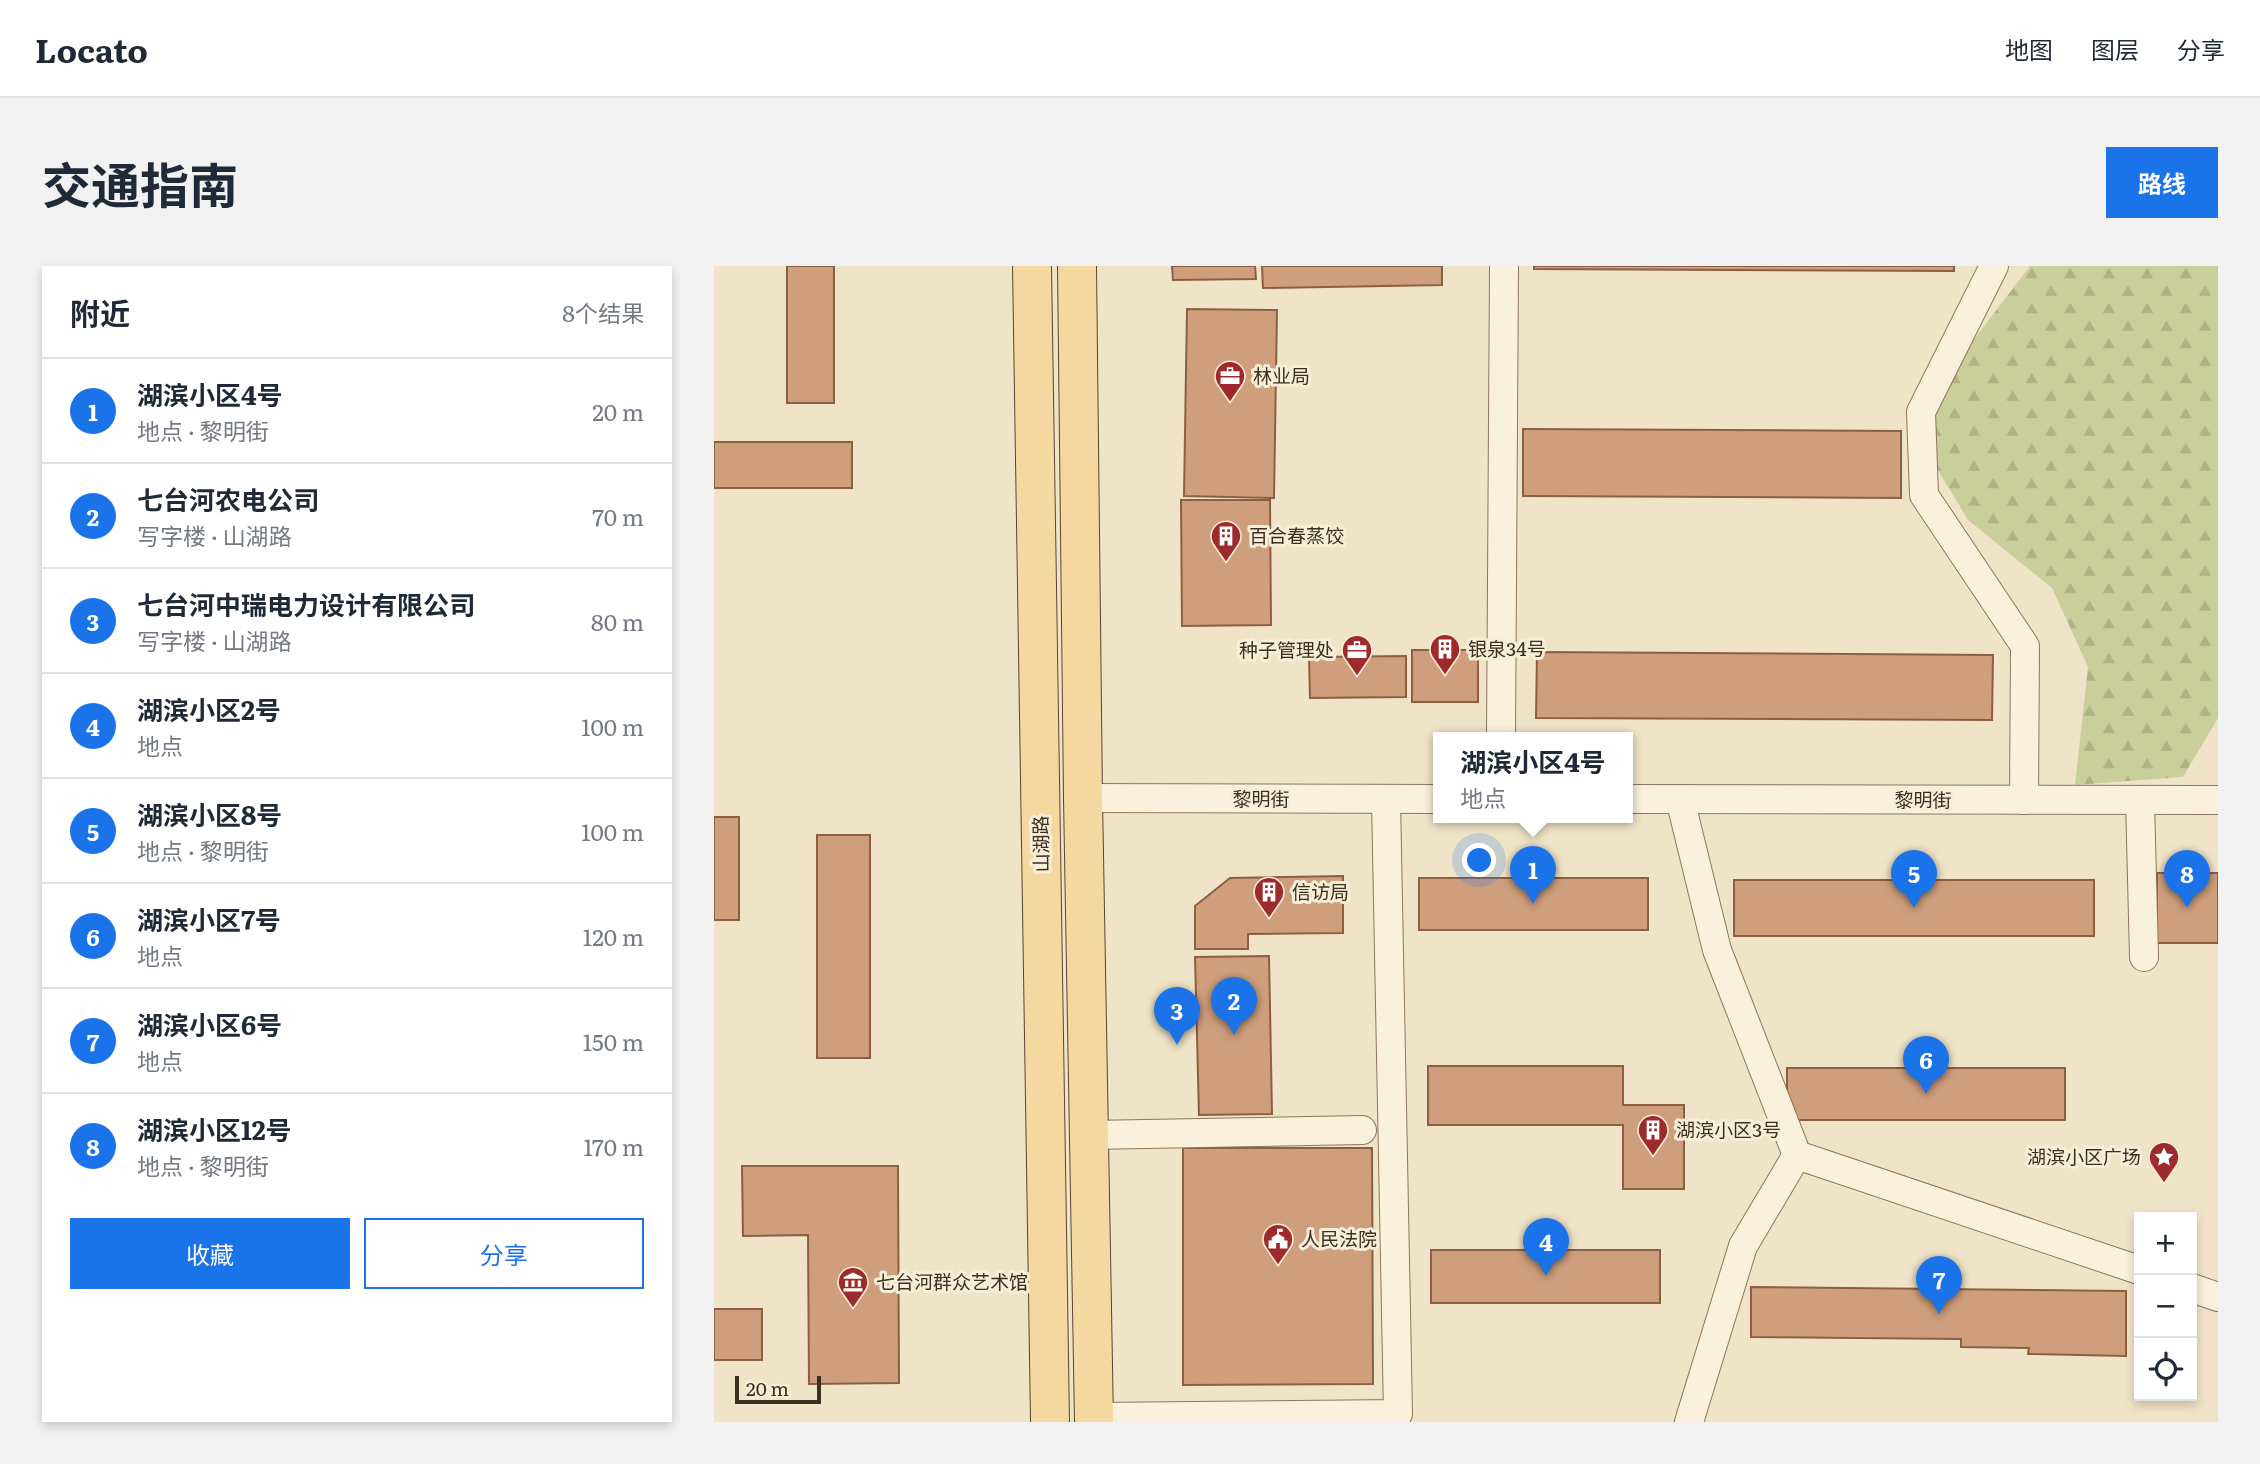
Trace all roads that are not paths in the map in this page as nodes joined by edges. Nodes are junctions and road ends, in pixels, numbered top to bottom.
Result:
1 (1032, 266) edge
2 (1077, 266) edge
3 (1504, 266) edge
4 (1994, 266) edge
5 (1501, 732) edge
6 (1083, 798) junction
7 (1386, 799) junction
8 (1433, 799) edge
9 (1633, 799) edge
10 (1680, 799) junction
11 (2024, 800) junction
12 (2140, 800) junction
13 (2218, 800) edge
14 (2144, 957) dead end
15 (1362, 1130) dead end
16 (1089, 1135) junction
17 (1797, 1155) junction
18 (2134, 1268) edge
19 (2197, 1290) edge
20 (2218, 1297) edge
21 (1094, 1419) edge
22 (1051, 1422) edge
23 (1689, 1422) edge

1 - 22 main road, 山湖路
2 - 6 main road
3 - 5 street
4 - 11 street
6 - 7 street, 黎明街
6 - 16 main road
7 - 8 street, 黎明街
7 - 21 street
9 - 10 street, 黎明街
10 - 11 street, 黎明街
10 - 17 street
11 - 12 street, 黎明街
12 - 13 street, 黎明街
12 - 14 street
15 - 16 street
16 - 21 main road
17 - 18 street
17 - 23 street
19 - 20 street

